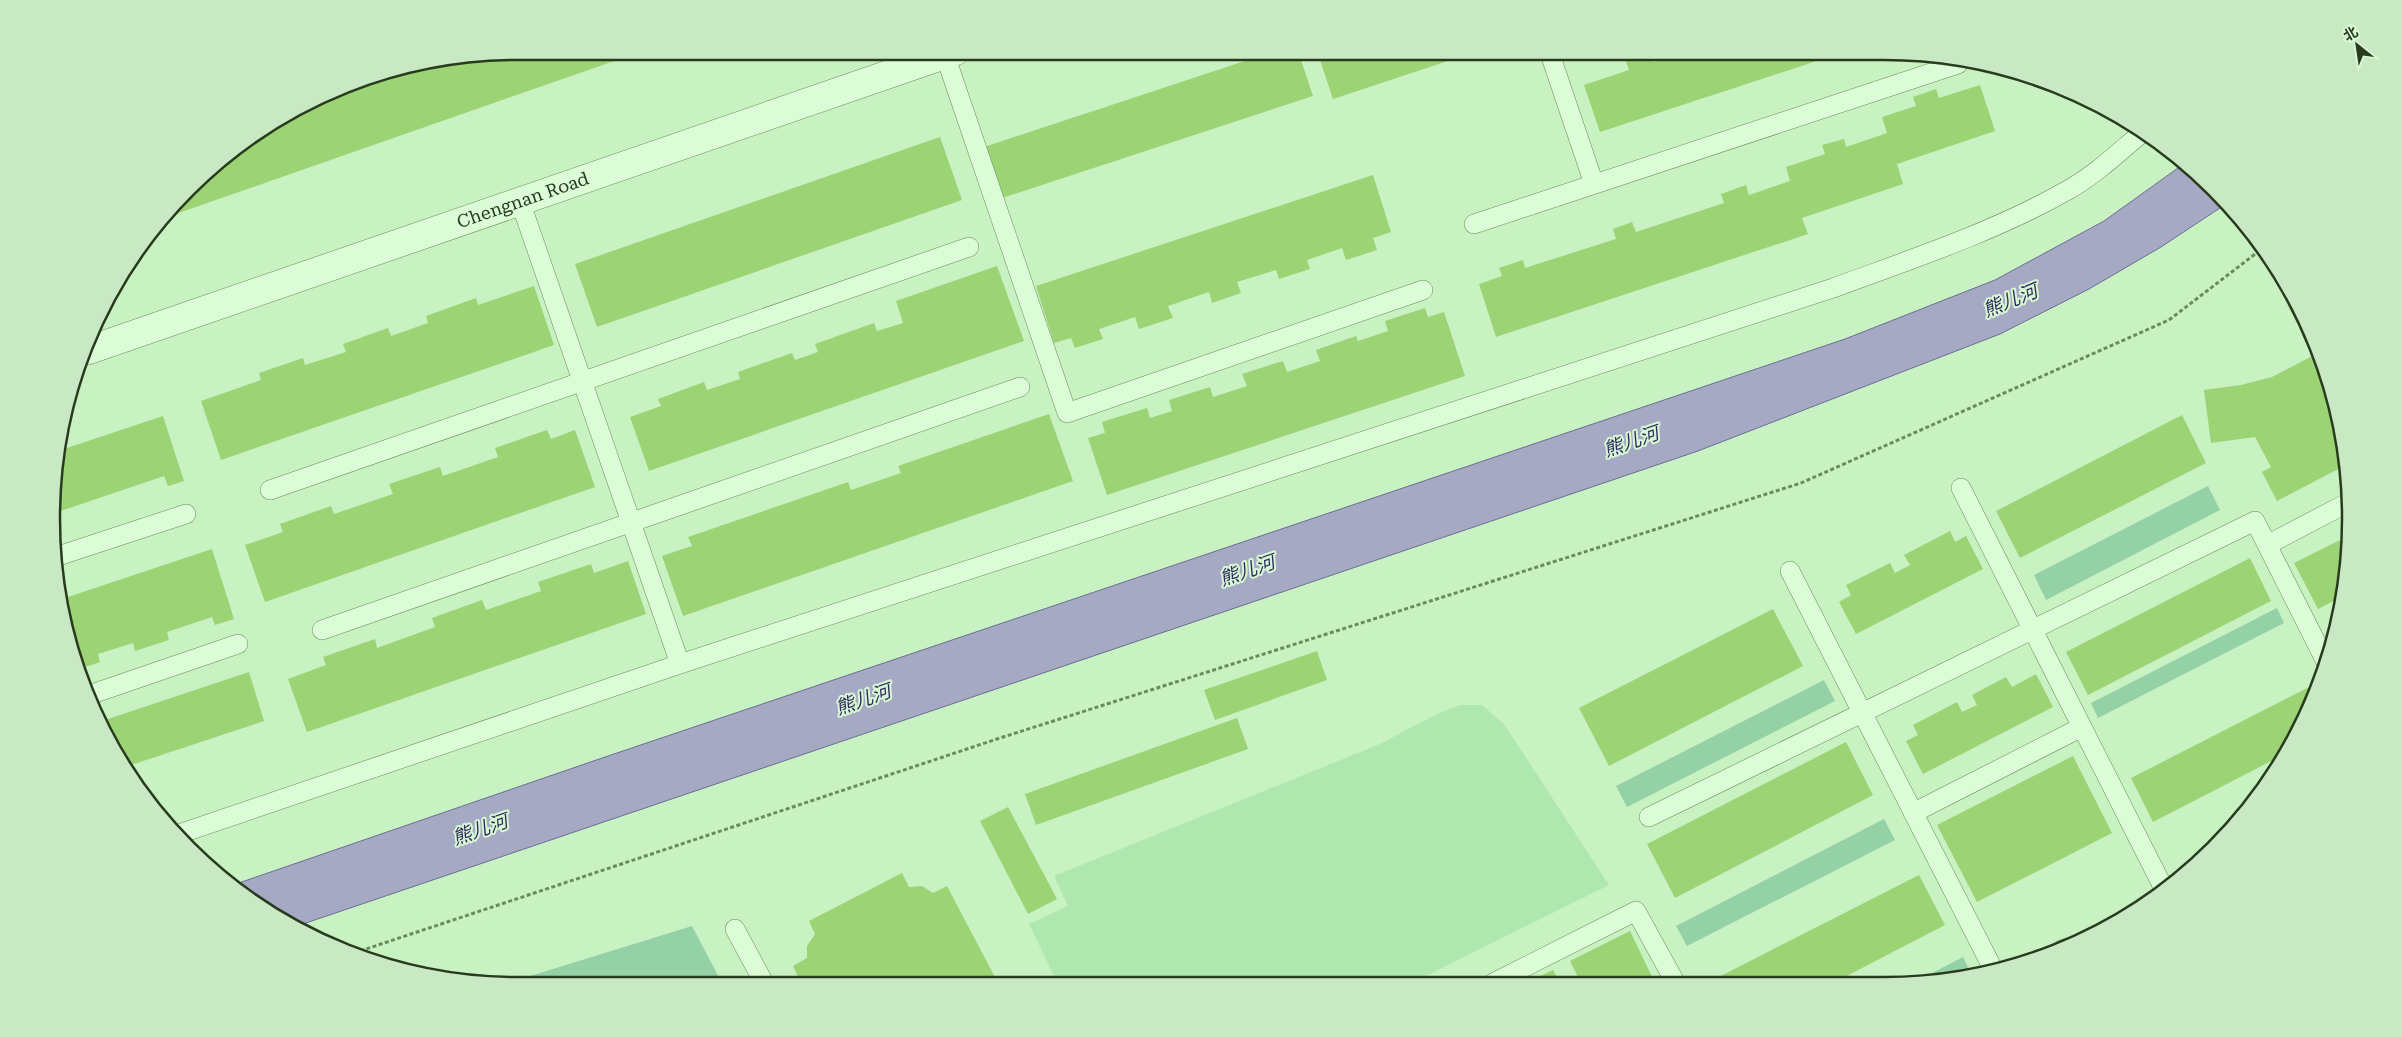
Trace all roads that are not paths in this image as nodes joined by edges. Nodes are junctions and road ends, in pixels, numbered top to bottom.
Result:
1 (930, 60) edge
2 (952, 60) edge
3 (1552, 60) edge
4 (1950, 65) edge
5 (2137, 137) edge
6 (1594, 184) junction
7 (520, 201) junction
8 (1474, 224) dead end
9 (969, 247) dead end
10 (1423, 290) dead end
11 (93, 349) edge
12 (583, 382) junction
13 (1020, 387) dead end
14 (1961, 488) dead end
15 (270, 490) dead end
16 (2342, 506) edge
17 (186, 514) dead end
18 (632, 522) junction
19 (2267, 545) junction
20 (62, 555) edge
21 (1790, 571) dead end
22 (2033, 629) junction
23 (322, 630) dead end
24 (238, 644) dead end
25 (2322, 653) edge
26 (680, 664) junction
27 (95, 693) edge
28 (1862, 713) junction
29 (2082, 727) junction
30 (1913, 813) junction
31 (1649, 817) dead end
32 (184, 832) edge
33 (2161, 883) edge
34 (735, 930) dead end
35 (1990, 964) edge
36 (760, 977) edge
37 (1506, 977) edge
38 (1672, 977) edge

1 - 7 street, Chengnan Road
2 - 10 lane
3 - 6 lane
4 - 6 lane
5 - 26 lane
6 - 8 lane
7 - 11 street, Chengnan Road
7 - 12 lane
9 - 12 lane
12 - 15 lane
12 - 18 lane
13 - 18 lane
14 - 22 lane
16 - 19 lane
17 - 20 lane
18 - 23 lane
18 - 26 lane
19 - 22 lane
19 - 25 lane
21 - 28 lane
22 - 28 lane
22 - 29 lane
24 - 27 lane
26 - 32 lane
28 - 30 lane
28 - 31 lane
29 - 30 lane
29 - 33 lane
30 - 35 lane
34 - 36 lane
37 - 38 lane

